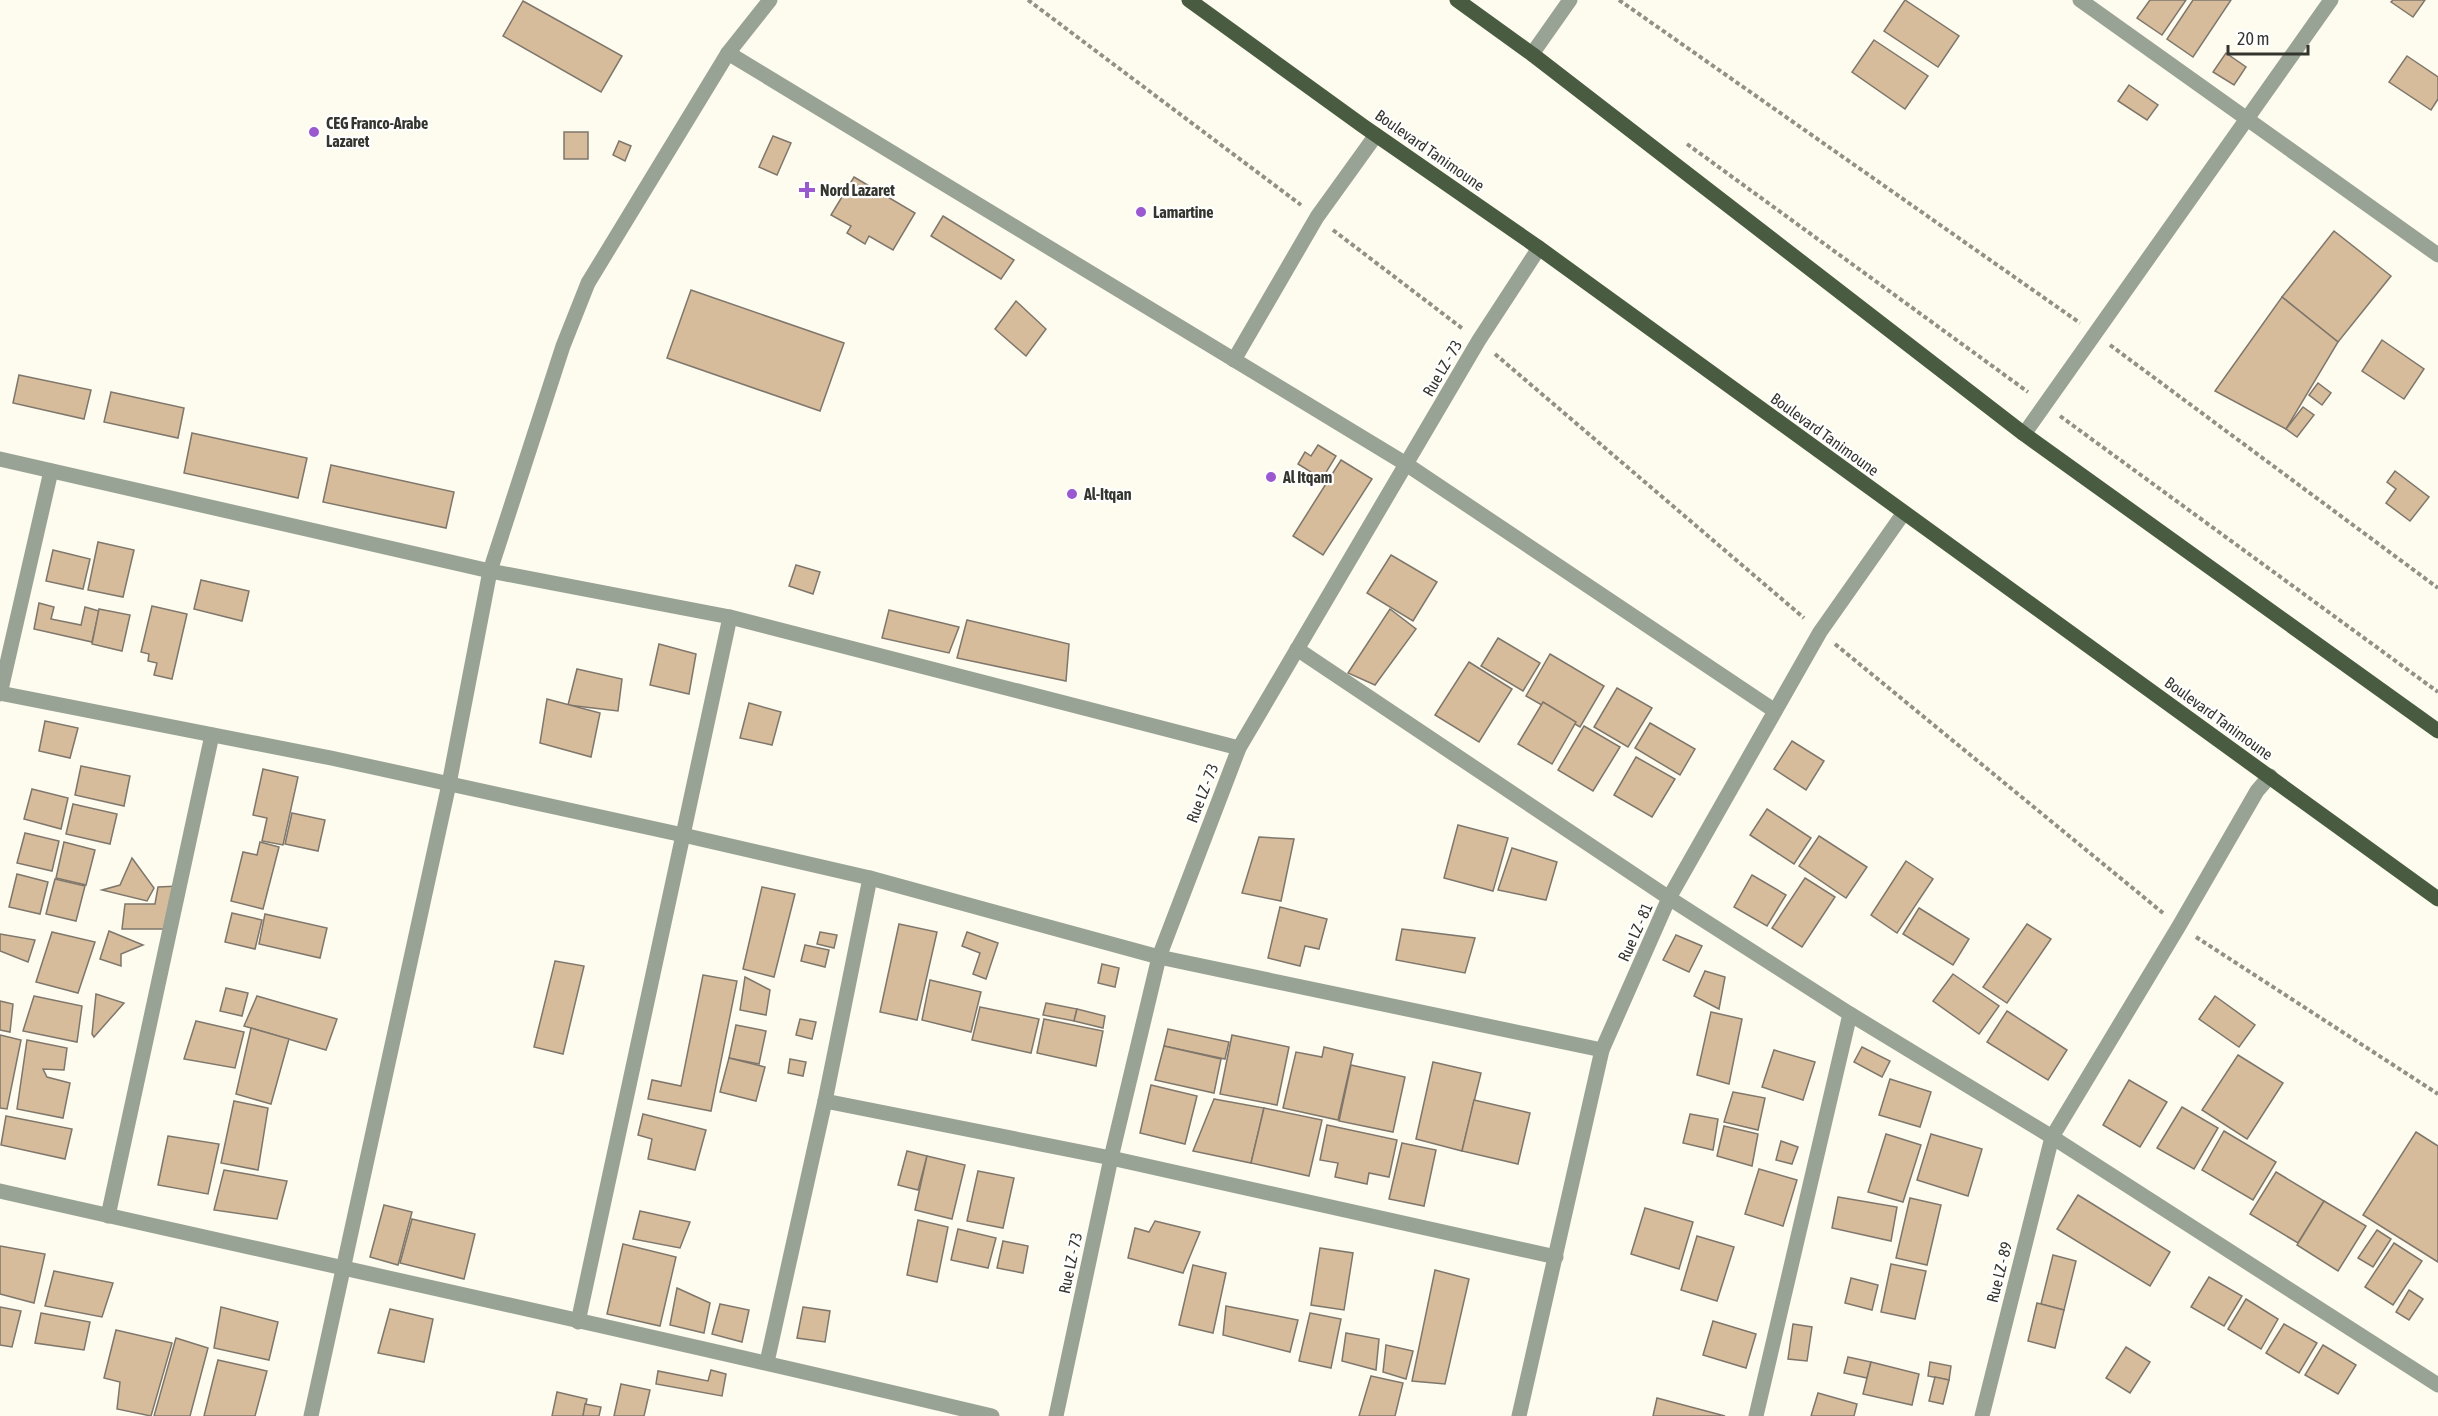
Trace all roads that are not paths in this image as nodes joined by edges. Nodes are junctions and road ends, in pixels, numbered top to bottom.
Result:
1 (770, 0) edge
2 (1189, 0) edge
3 (1457, 0) edge
4 (1570, 0) edge
5 (2080, 0) edge
6 (2331, 0) edge
7 (728, 53) junction
8 (1532, 54) junction
9 (2247, 118) junction
10 (1376, 135) junction
11 (1539, 248) junction
12 (2438, 255) edge
13 (1233, 360) junction
14 (2024, 434) junction
15 (0, 459) edge
16 (1406, 464) junction
17 (51, 471) junction
18 (1903, 514) junction
19 (490, 571) junction
20 (730, 617) junction
21 (1297, 649) junction
22 (0, 693) edge
23 (1775, 711) junction
24 (2438, 731) edge
25 (212, 735) junction
26 (1239, 748) junction
27 (2270, 776) junction
28 (449, 784) junction
29 (683, 835) junction
30 (870, 878) junction
31 (1669, 898) junction
32 (2438, 899) edge
33 (1159, 957) junction
34 (1850, 1014) junction
35 (1602, 1050) junction
36 (825, 1101) junction
37 (2052, 1137) junction
38 (1111, 1158) junction
39 (0, 1191) edge
40 (108, 1216) junction
41 (1556, 1257) junction
42 (344, 1269) junction
43 (578, 1322) junction
44 (768, 1362) junction
45 (2438, 1385) edge
46 (311, 1416) edge
47 (992, 1416) edge
48 (1056, 1416) edge
49 (1519, 1416) edge
50 (1756, 1416) edge
51 (1982, 1416) edge

1 - 7 street
2 - 10 main road, Boulevard Tanimoune
3 - 8 main road
4 - 8 street
5 - 9 street
6 - 9 street
7 - 13 street
7 - 19 street
8 - 14 main road
9 - 12 street
9 - 14 street
10 - 11 main road, Boulevard Tanimoune
10 - 13 street
11 - 16 street, Rue LZ - 73
11 - 18 main road, Boulevard Tanimoune
13 - 16 street
14 - 24 main road
15 - 17 street
16 - 21 street, Rue LZ - 73
16 - 23 street
17 - 19 street
17 - 22 street
18 - 23 street, Rue LZ - 81
18 - 27 main road, Boulevard Tanimoune
19 - 20 street
19 - 28 street
20 - 26 street
20 - 29 street
21 - 26 street, Rue LZ - 73
21 - 31 street
22 - 25 street
23 - 31 street, Rue LZ - 81
25 - 28 street
25 - 40 street
26 - 33 street, Rue LZ - 73
27 - 32 main road, Boulevard Tanimoune
27 - 37 street, Rue LZ - 89
28 - 29 street
28 - 42 street
29 - 30 street
29 - 43 street
30 - 33 street
30 - 36 street
31 - 34 street
31 - 35 street, Rue LZ - 81
33 - 35 street
33 - 38 street, Rue LZ - 73
34 - 37 street
34 - 50 street
35 - 41 street, Rue LZ - 81
36 - 38 street
36 - 44 street
37 - 45 street
37 - 51 street, Rue LZ - 89
38 - 41 street
38 - 48 street, Rue LZ - 73
39 - 40 street
40 - 42 street
41 - 49 street, Rue LZ - 81
42 - 43 street
42 - 46 street
43 - 44 street
44 - 47 street

